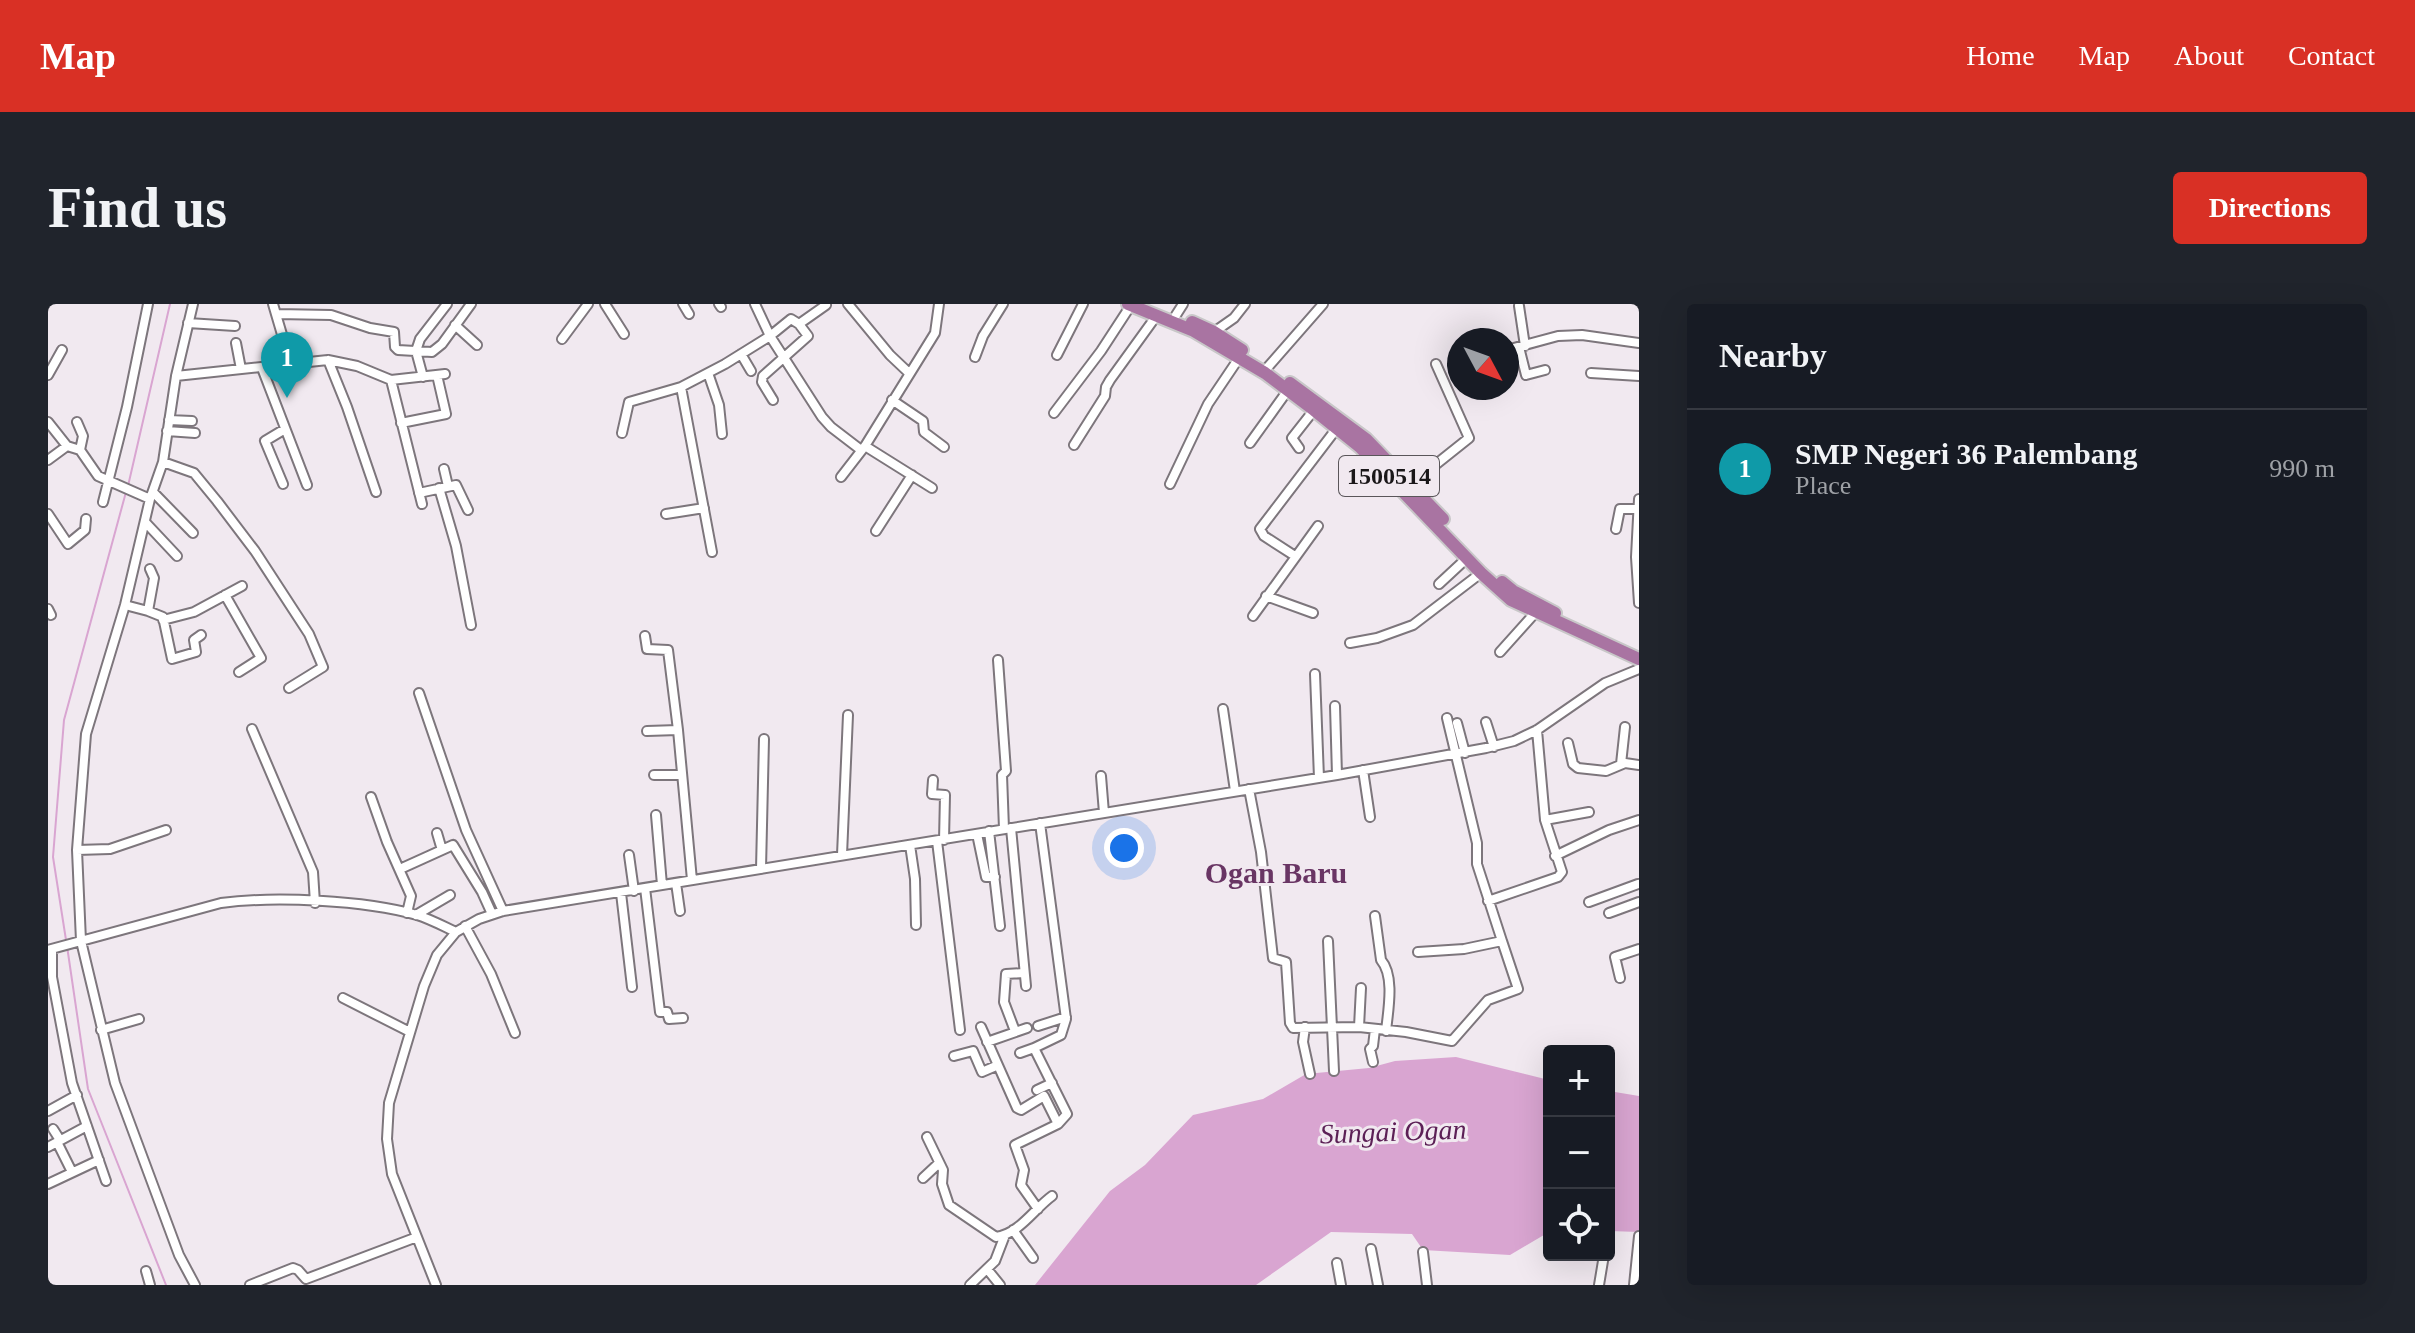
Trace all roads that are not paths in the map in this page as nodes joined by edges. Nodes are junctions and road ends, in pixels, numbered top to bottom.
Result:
1 (148, 304) edge
2 (193, 304) edge
3 (273, 304) edge
4 (447, 304) edge
5 (471, 304) edge
6 (588, 304) edge
7 (605, 304) edge
8 (683, 304) edge
9 (755, 304) edge
10 (848, 304) edge
11 (939, 304) edge
12 (1003, 304) edge
13 (1083, 304) edge
14 (1245, 304) edge
15 (1323, 304) edge
16 (826, 305) edge
17 (1129, 305) edge
18 (1519, 306) dead end
19 (1155, 310) edge
20 (1179, 310) edge
21 (277, 314) junction
22 (689, 314) dead end
23 (188, 323) junction
24 (799, 324) junction
25 (455, 325) junction
26 (235, 326) dead end
27 (1518, 328) edge
28 (1214, 332) junction
29 (624, 334) dead end
30 (770, 336) junction
31 (562, 339) dead end
32 (236, 343) dead end
33 (1639, 343) edge
34 (477, 345) dead end
35 (1519, 347) edge
36 (62, 350) dead end
37 (1519, 350) edge
38 (416, 351) junction
39 (741, 354) junction
40 (785, 355) junction
41 (1057, 355) dead end
42 (975, 357) dead end
43 (1239, 358) junction
44 (328, 360) junction
45 (1436, 364) dead end
46 (291, 365) junction
47 (262, 368) junction
48 (1267, 368) junction
49 (241, 369) junction
50 (1545, 370) dead end
51 (751, 371) dead end
52 (708, 373) junction
53 (909, 373) junction
54 (1591, 373) dead end
55 (48, 375) edge
56 (176, 376) junction
57 (1639, 376) edge
58 (423, 377) junction
59 (391, 380) junction
60 (681, 387) junction
61 (1288, 390) junction
62 (773, 400) dead end
63 (892, 400) junction
64 (1314, 410) junction
65 (1054, 413) dead end
66 (169, 420) junction
67 (192, 421) dead end
68 (48, 422) edge
69 (77, 422) dead end
70 (401, 423) junction
71 (1337, 428) junction
72 (285, 429) junction
73 (167, 431) junction
74 (195, 433) dead end
75 (622, 433) dead end
76 (722, 434) dead end
77 (1250, 443) dead end
78 (1074, 445) dead end
79 (67, 446) junction
80 (944, 447) dead end
81 (863, 448) junction
82 (1299, 448) dead end
83 (80, 450) junction
84 (1379, 458) junction
85 (48, 460) edge
86 (163, 462) junction
87 (444, 469) dead end
88 (912, 475) junction
89 (841, 477) dead end
90 (111, 482) junction
91 (283, 484) dead end
92 (1170, 484) dead end
93 (307, 485) dead end
94 (1410, 485) junction
95 (444, 487) junction
96 (932, 488) dead end
97 (376, 492) dead end
98 (419, 493) junction
99 (152, 495) junction
100 (103, 502) dead end
101 (422, 504) dead end
102 (1639, 506) edge
103 (704, 508) junction
104 (468, 510) dead end
105 (666, 514) dead end
106 (86, 519) dead end
107 (49, 520) edge
108 (146, 523) junction
109 (1318, 526) dead end
110 (1616, 529) dead end
111 (876, 531) dead end
112 (193, 533) dead end
113 (712, 552) dead end
114 (177, 556) dead end
115 (1295, 556) junction
116 (1467, 558) junction
117 (150, 569) dead end
118 (1481, 573) junction
119 (1439, 584) dead end
120 (242, 586) dead end
121 (225, 595) junction
122 (1266, 596) junction
123 (1639, 603) edge
124 (125, 605) junction
125 (148, 611) junction
126 (1313, 613) dead end
127 (1535, 613) junction
128 (1253, 616) dead end
129 (163, 620) junction
130 (471, 625) dead end
131 (201, 635) dead end
132 (645, 636) dead end
133 (1350, 643) dead end
134 (1500, 652) dead end
135 (1639, 652) edge
136 (1639, 659) edge
137 (998, 660) dead end
138 (1639, 669) edge
139 (239, 672) dead end
140 (1315, 674) dead end
141 (289, 688) dead end
142 (419, 693) dead end
143 (1335, 706) dead end
144 (1223, 709) dead end
145 (848, 715) dead end
146 (1447, 718) dead end
147 (1486, 722) dead end
148 (1457, 723) dead end
149 (1625, 727) dead end
150 (252, 729) dead end
151 (678, 730) junction
152 (1537, 730) junction
153 (647, 731) dead end
154 (764, 739) dead end
155 (1568, 743) dead end
156 (1494, 747) junction
157 (1465, 753) junction
158 (1455, 755) junction
159 (1621, 764) junction
160 (1639, 765) edge
161 (1362, 771) junction
162 (1341, 774) junction
163 (654, 775) dead end
164 (681, 775) junction
165 (1101, 776) dead end
166 (1319, 778) junction
167 (933, 780) dead end
168 (1249, 789) junction
169 (1235, 791) junction
170 (371, 797) dead end
171 (1589, 812) dead end
172 (1104, 813) junction
173 (656, 815) dead end
174 (1370, 817) dead end
175 (1545, 820) junction
176 (1639, 820) edge
177 (1040, 823) junction
178 (1008, 828) junction
179 (166, 830) dead end
180 (989, 831) junction
181 (437, 833) dead end
182 (977, 834) junction
183 (940, 840) junction
184 (910, 845) junction
185 (77, 850) junction
186 (442, 850) junction
187 (629, 855) dead end
188 (842, 855) junction
189 (1555, 856) junction
190 (400, 869) junction
191 (761, 869) junction
192 (995, 877) junction
193 (692, 880) junction
194 (676, 883) junction
195 (1639, 883) edge
196 (662, 885) junction
197 (645, 888) junction
198 (634, 891) junction
199 (1639, 892) edge
200 (621, 893) junction
201 (450, 895) dead end
202 (1488, 901) junction
203 (1589, 902) dead end
204 (1639, 902) edge
205 (315, 903) junction
206 (503, 911) junction
207 (680, 911) dead end
208 (1609, 913) dead end
209 (412, 914) junction
210 (492, 914) junction
211 (1375, 916) dead end
212 (916, 925) dead end
213 (465, 926) junction
214 (1000, 926) dead end
215 (456, 932) junction
216 (1328, 941) dead end
217 (1502, 941) junction
218 (78, 942) junction
219 (1639, 949) edge
220 (51, 950) edge
221 (1418, 952) dead end
222 (1024, 973) junction
223 (1620, 978) dead end
224 (1026, 986) dead end
225 (632, 987) dead end
226 (1361, 988) dead end
227 (343, 998) dead end
228 (1066, 1017) junction
229 (683, 1018) dead end
230 (139, 1019) dead end
231 (1038, 1026) dead end
232 (1332, 1026) junction
233 (981, 1027) dead end
234 (1305, 1027) junction
235 (1359, 1027) junction
236 (1027, 1028) dead end
237 (1375, 1029) junction
238 (101, 1030) junction
239 (960, 1030) dead end
240 (1015, 1031) junction
241 (1386, 1031) junction
242 (410, 1032) junction
243 (515, 1033) dead end
244 (987, 1042) junction
245 (1034, 1048) junction
246 (1020, 1053) dead end
247 (954, 1056) dead end
248 (1373, 1062) dead end
249 (996, 1066) junction
250 (1334, 1071) dead end
251 (1310, 1074) dead end
252 (1052, 1083) junction
253 (1037, 1090) dead end
254 (77, 1095) junction
255 (48, 1111) edge
256 (1058, 1124) junction
257 (87, 1126) junction
258 (53, 1129) dead end
259 (927, 1137) dead end
260 (58, 1141) junction
261 (48, 1147) edge
262 (99, 1160) junction
263 (938, 1164) junction
264 (72, 1172) junction
265 (923, 1178) dead end
266 (106, 1181) dead end
267 (48, 1184) edge
268 (1052, 1196) dead end
269 (1038, 1209) junction
270 (1009, 1233) junction
271 (1639, 1236) edge
272 (417, 1237) junction
273 (1371, 1249) dead end
274 (1423, 1252) dead end
275 (1033, 1258) dead end
276 (1603, 1261) edge
277 (1337, 1263) dead end
278 (987, 1269) junction
279 (146, 1271) dead end
280 (304, 1282) edge
281 (150, 1285) edge
282 (195, 1285) edge
283 (250, 1285) edge
284 (436, 1285) edge
285 (970, 1285) edge
286 (1000, 1285) edge
287 (1341, 1285) edge
288 (1378, 1285) edge
289 (1427, 1285) edge
290 (1599, 1285) edge
291 (1634, 1285) edge

1 - 90 street
2 - 23 street
3 - 21 street
4 - 38 street
5 - 25 street
6 - 31 street
7 - 29 street
8 - 22 street
9 - 30 street
10 - 53 street
11 - 53 street
12 - 42 street
13 - 41 street
14 - 28 street
15 - 48 street
16 - 24 street
17 - 19 highway, 1500514
17 - 65 street
18 - 27 street
19 - 20 highway, 1500514
19 - 43 highway, 1500514
19 - 78 street
20 - 28 highway, 1500514
21 - 38 street
21 - 46 street
23 - 26 street
23 - 56 street
24 - 30 street
24 - 40 street
25 - 34 street
25 - 38 street
28 - 48 highway, 1500514
30 - 39 street
30 - 40 street
32 - 49 street
33 - 35 street
36 - 55 street
37 - 50 street
38 - 58 street
39 - 51 street
39 - 52 street
40 - 62 street
40 - 81 street
43 - 61 highway, 1500514
43 - 92 street
44 - 46 street
44 - 59 street
44 - 97 street
45 - 94 street
46 - 47 street
47 - 49 street
47 - 72 street
48 - 84 highway, 1500514
49 - 56 street
52 - 60 street
52 - 76 street
53 - 63 street
54 - 57 street
56 - 66 street
58 - 59 street
58 - 70 street
59 - 70 street
60 - 75 street
60 - 103 street
61 - 64 highway, 1500514
61 - 77 street
63 - 80 street
63 - 81 street
64 - 71 highway, 1500514
64 - 82 street
66 - 67 street
66 - 73 street
68 - 79 street
69 - 83 street
70 - 98 street
71 - 84 highway, 1500514
71 - 115 street
72 - 91 street
72 - 93 street
73 - 74 street
73 - 86 street
79 - 83 street
79 - 85 street
81 - 88 street
81 - 89 street
83 - 90 street
84 - 94 highway, 1500514
84 - 116 highway, 1500514
86 - 99 street
86 - 141 street
87 - 95 street
88 - 96 street
88 - 111 street
90 - 99 street
90 - 100 street
94 - 135 highway, 1500514
95 - 98 street
95 - 104 street
95 - 130 street
98 - 101 street
99 - 108 street
99 - 112 street
102 - 110 street
102 - 123 street
103 - 105 street
103 - 113 street
106 - 107 street
108 - 114 street
108 - 124 street
109 - 115 street
115 - 122 street
116 - 118 highway, 1500514
116 - 119 street
117 - 125 street
118 - 127 highway, 1500514
118 - 133 street
120 - 121 street
121 - 129 street
121 - 139 street
122 - 126 street
122 - 128 street
124 - 125 street
124 - 185 street
125 - 129 street
127 - 134 street
127 - 136 highway, 1500514
129 - 131 street
132 - 151 street
137 - 178 street
138 - 152 street
140 - 166 street
142 - 206 street
143 - 162 street
144 - 169 street
145 - 188 street
146 - 158 street
147 - 156 street
148 - 157 street
149 - 159 street
150 - 205 street
151 - 153 street
151 - 164 street
152 - 156 street
152 - 175 street
154 - 191 street
155 - 159 street
156 - 157 street
157 - 158 street
158 - 161 street
158 - 202 street
159 - 160 street
161 - 162 street
161 - 174 street
162 - 166 street
163 - 164 street
164 - 193 street
165 - 172 street
166 - 168 street
167 - 183 street
168 - 169 street
168 - 234 street
169 - 172 street
170 - 190 street
171 - 175 street
172 - 177 street
173 - 196 street
175 - 189 street
176 - 189 street
177 - 178 street
177 - 228 street
178 - 180 street
178 - 222 street
179 - 185 street
180 - 182 street
180 - 192 street
181 - 186 street
182 - 183 street
182 - 192 street
183 - 184 street
183 - 239 street
184 - 188 street
184 - 212 street
185 - 218 street
186 - 190 street
186 - 210 street
187 - 198 street
188 - 191 street
189 - 202 street
190 - 209 street
191 - 193 street
192 - 214 street
193 - 194 street
194 - 196 street
194 - 207 street
195 - 199 street
195 - 203 street
196 - 197 street
197 - 198 street
197 - 229 street
198 - 200 street
200 - 206 street
200 - 225 street
201 - 209 street
202 - 217 street
204 - 208 street
205 - 209 street
205 - 218 street
206 - 210 street
209 - 215 street
210 - 213 street
211 - 241 street
213 - 215 street
213 - 243 street
215 - 242 street
216 - 232 street
217 - 221 street
217 - 241 street
218 - 220 street
218 - 238 street
219 - 223 street
220 - 254 street
222 - 224 street
222 - 240 street
226 - 235 street
227 - 242 street
228 - 231 street
228 - 245 street
230 - 238 street
232 - 234 street
232 - 235 street
232 - 250 street
233 - 244 street
234 - 251 street
235 - 237 street
236 - 240 street
237 - 241 street
237 - 248 street
238 - 282 street
240 - 244 street
242 - 272 street
244 - 249 street
245 - 246 street
245 - 252 street
247 - 249 street
249 - 256 street
252 - 253 street
252 - 256 street
254 - 255 street
254 - 257 street
256 - 269 street
257 - 260 street
257 - 262 street
258 - 260 street
259 - 263 street
260 - 261 street
260 - 264 street
262 - 264 street
262 - 266 street
263 - 265 street
263 - 270 street
264 - 267 street
268 - 269 street
269 - 270 street
270 - 275 street
270 - 278 street
271 - 291 street
272 - 280 street
272 - 284 street
273 - 288 street
274 - 289 street
276 - 290 street
277 - 287 street
278 - 285 street
278 - 286 street
279 - 281 street
280 - 283 street

